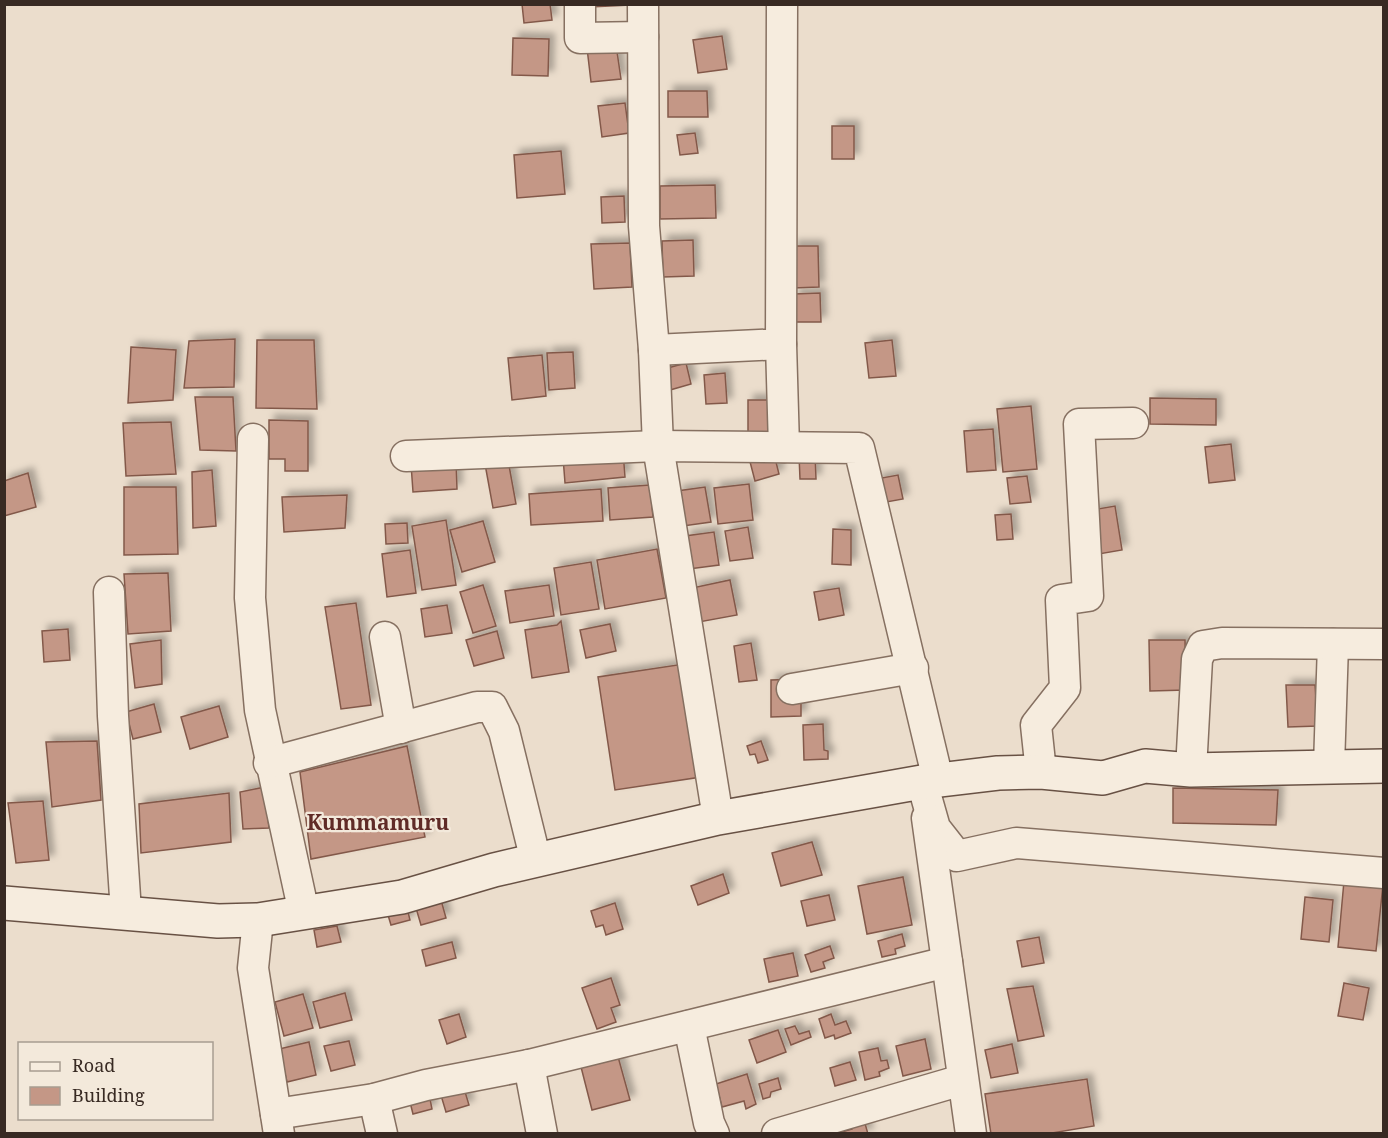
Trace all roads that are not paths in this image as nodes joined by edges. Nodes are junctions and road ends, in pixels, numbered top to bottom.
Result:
1 (580, 4) edge
2 (643, 4) edge
3 (782, 4) edge
4 (643, 37) junction
5 (781, 344) junction
6 (654, 350) junction
7 (1133, 423) dead end
8 (254, 439) dead end
9 (658, 446) junction
10 (783, 447) junction
11 (406, 456) dead end
12 (109, 592) dead end
13 (385, 637) dead end
14 (1333, 644) junction
15 (1383, 644) edge
16 (913, 668) junction
17 (792, 689) dead end
18 (401, 728) junction
19 (269, 763) junction
20 (1329, 766) junction
21 (1383, 766) edge
22 (1191, 770) junction
23 (1041, 772) junction
24 (930, 781) junction
25 (718, 818) junction
26 (536, 861) junction
27 (1383, 873) edge
28 (4, 903) edge
29 (126, 912) junction
30 (304, 913) junction
31 (258, 920) junction
32 (947, 962) junction
33 (689, 1026) junction
34 (529, 1065) junction
35 (962, 1080) junction
36 (374, 1099) junction
37 (277, 1124) edge
38 (382, 1134) edge
39 (542, 1134) edge
40 (714, 1134) edge
41 (777, 1134) edge
42 (971, 1134) edge

1 - 4 street
2 - 4 street
3 - 5 street
4 - 6 street
5 - 6 street
5 - 10 street
6 - 9 street
7 - 23 street
8 - 19 street
9 - 10 street
9 - 11 street
9 - 25 street
10 - 16 street
12 - 29 street
13 - 18 street
14 - 15 street
14 - 20 street
14 - 22 street
16 - 17 street
16 - 24 street
18 - 19 street
18 - 26 street
19 - 30 street
20 - 21 main road
20 - 22 main road
22 - 23 main road
23 - 24 main road
24 - 25 main road
24 - 27 street
24 - 32 street
25 - 26 main road
26 - 30 main road
28 - 29 main road
29 - 31 main road
30 - 31 main road
31 - 37 street
32 - 33 street
32 - 35 street
33 - 34 street
33 - 40 street
34 - 36 street
34 - 39 street
35 - 41 street
35 - 42 street
36 - 37 street
36 - 38 street

